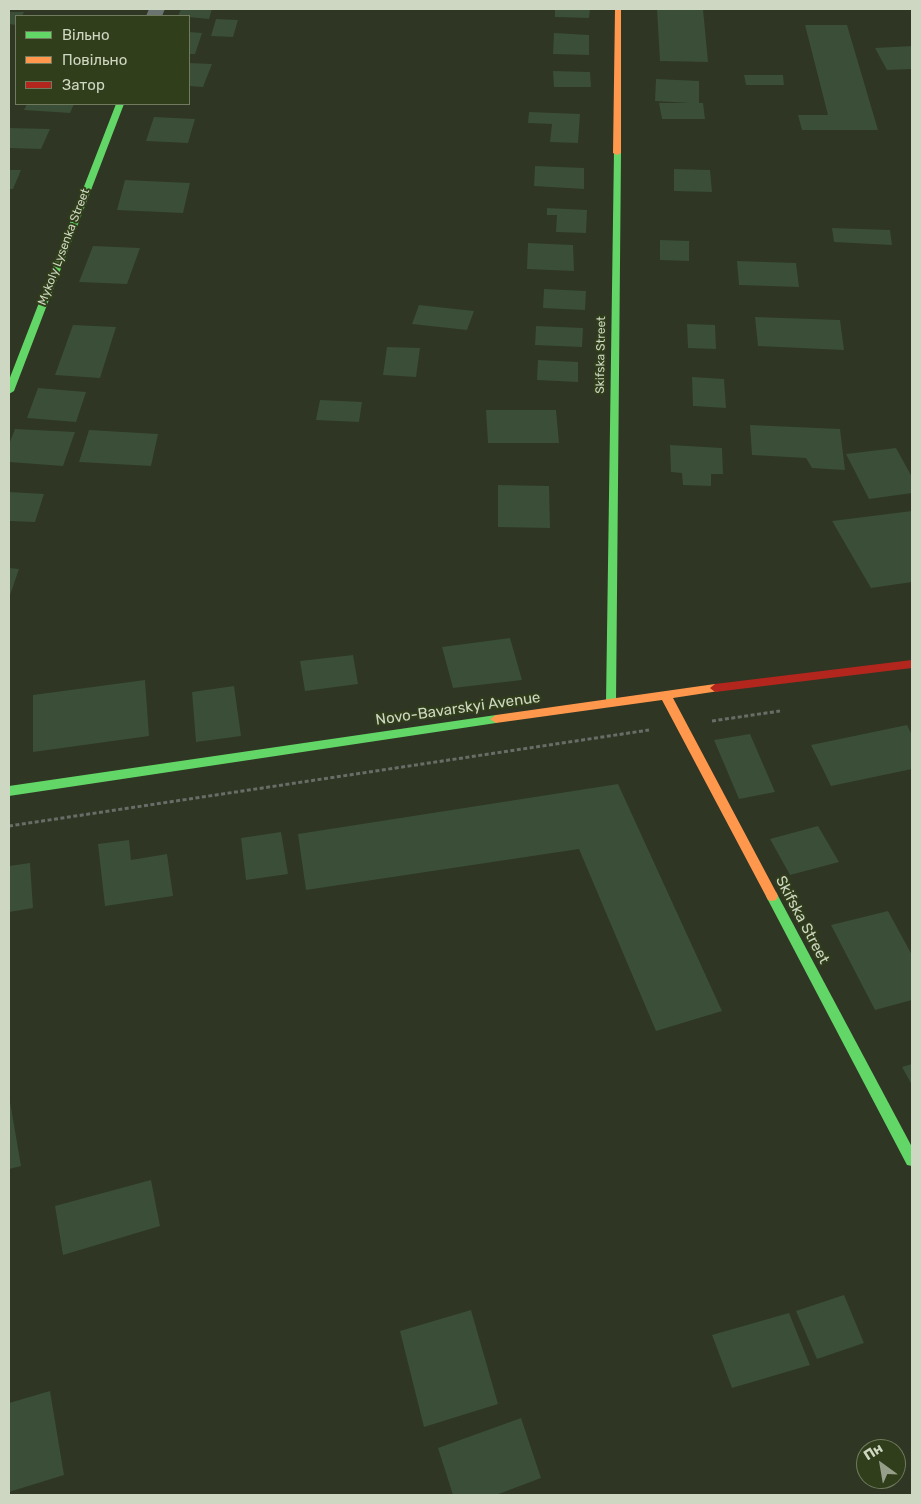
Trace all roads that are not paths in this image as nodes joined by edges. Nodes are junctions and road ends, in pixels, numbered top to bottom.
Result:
1 (618, 9) edge
2 (120, 105) edge
3 (9, 391) edge
4 (912, 664) edge
5 (665, 694) junction
6 (611, 702) junction
7 (9, 791) edge
8 (912, 1160) edge

1 - 6 main road, Skifska Street
2 - 3 main road, Mykoly Lysenka Street
4 - 5 main road, Novo-Bavarskyi Avenue
5 - 6 main road, Novo-Bavarskyi Avenue
5 - 8 main road, Skifska Street
6 - 7 main road, Novo-Bavarskyi Avenue

